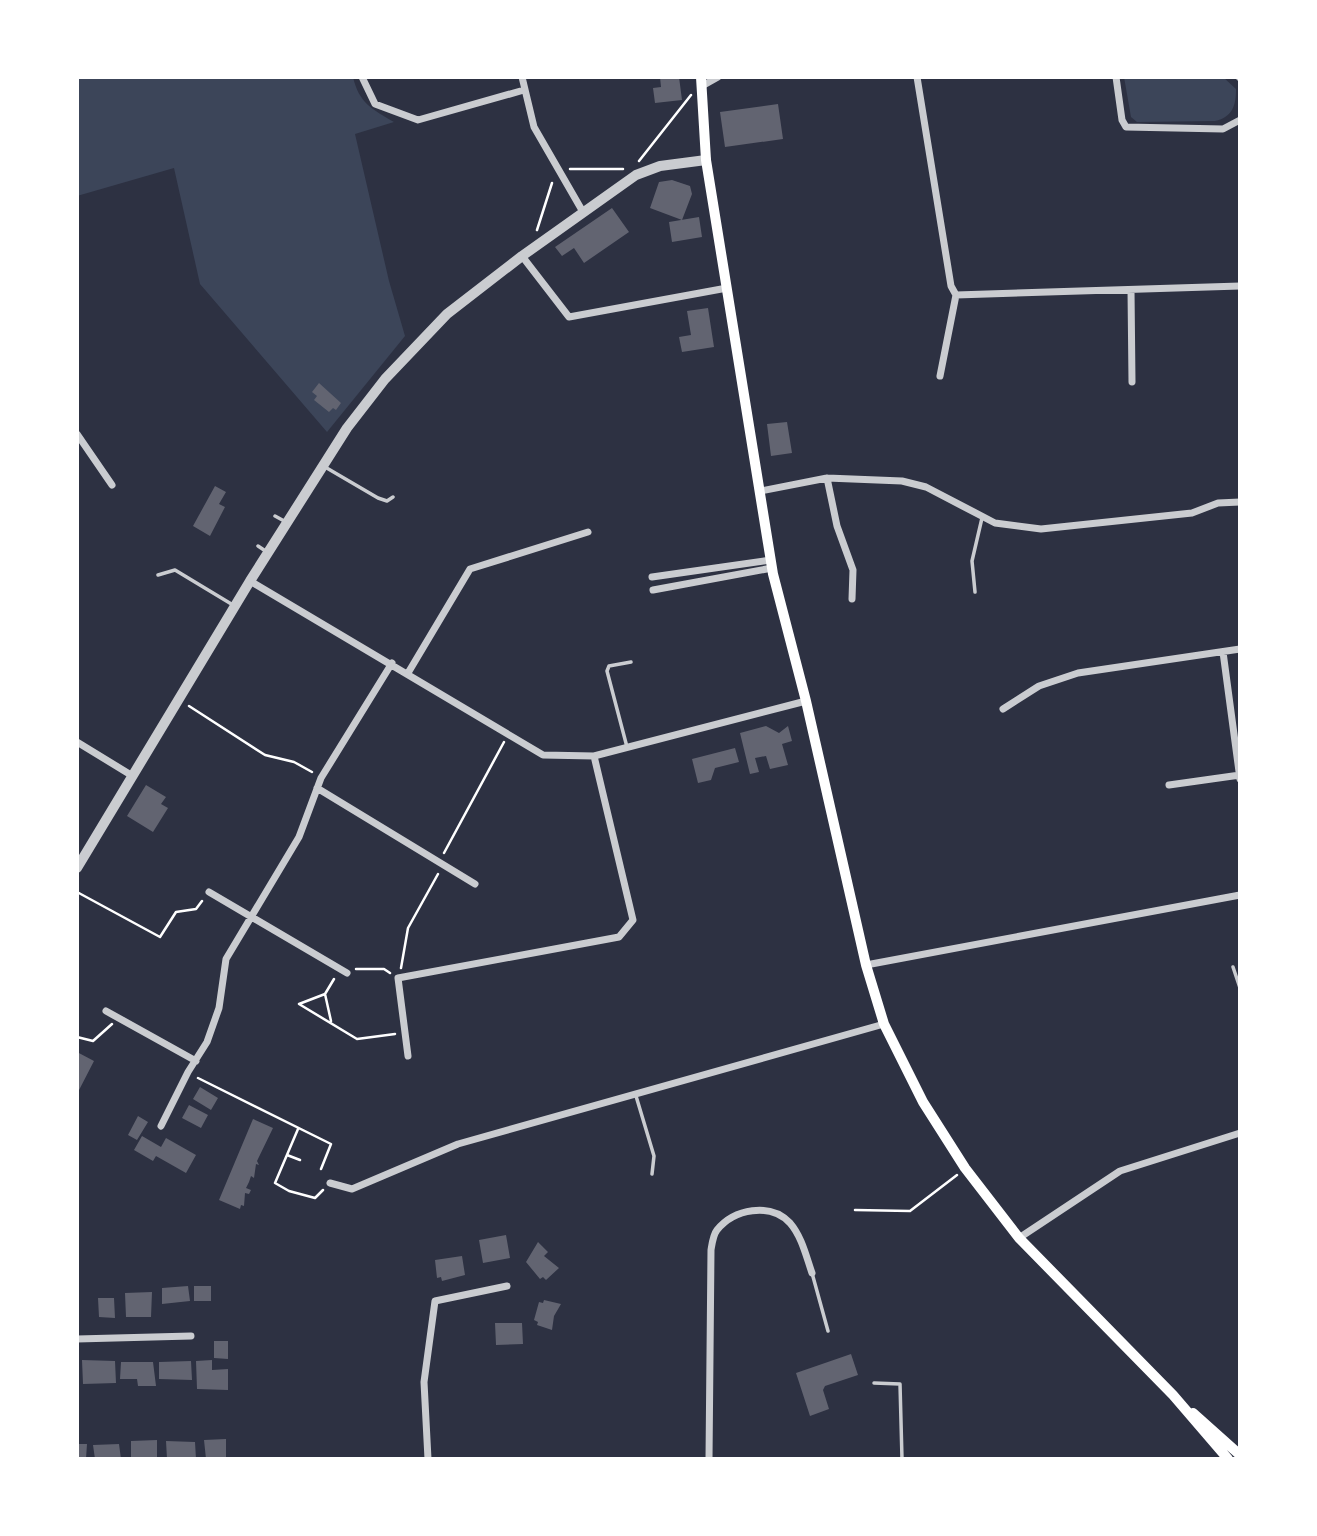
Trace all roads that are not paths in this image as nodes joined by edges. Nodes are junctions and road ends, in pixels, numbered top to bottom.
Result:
1 (362, 77) edge
2 (522, 77) edge
3 (719, 77) edge
4 (917, 77) edge
5 (1116, 77) edge
6 (701, 82) edge
7 (524, 90) junction
8 (1240, 120) edge
9 (706, 160) junction
10 (583, 212) junction
11 (522, 256) junction
12 (1240, 286) edge
13 (727, 288) junction
14 (1131, 290) junction
15 (956, 295) junction
16 (940, 376) dead end
17 (1132, 382) dead end
18 (77, 434) edge
19 (324, 466) junction
20 (827, 478) junction
21 (112, 485) dead end
22 (761, 491) junction
23 (393, 497) dead end
24 (1240, 502) edge
25 (275, 516) dead end
26 (983, 516) junction
27 (288, 523) junction
28 (588, 532) dead end
29 (258, 546) dead end
30 (269, 554) junction
31 (771, 564) junction
32 (158, 575) dead end
33 (652, 577) dead end
34 (250, 580) junction
35 (653, 590) dead end
36 (975, 592) dead end
37 (852, 599) dead end
38 (234, 606) junction
39 (1240, 649) edge
40 (1223, 652) junction
41 (631, 662) dead end
42 (392, 663) junction
43 (408, 673) junction
44 (806, 701) junction
45 (1003, 709) dead end
46 (77, 742) edge
47 (627, 747) junction
48 (594, 756) junction
49 (131, 775) junction
50 (1240, 776) edge
51 (1169, 785) dead end
52 (317, 788) junction
53 (77, 868) edge
54 (475, 884) dead end
55 (209, 892) road end
56 (1240, 895) edge
57 (250, 916) junction
58 (866, 965) junction
59 (1233, 967) dead end
60 (343, 971) road end
61 (1240, 988) edge
62 (106, 1011) dead end
63 (884, 1024) junction
64 (408, 1056) dead end
65 (196, 1061) junction
66 (635, 1094) junction
67 (161, 1126) dead end
68 (1240, 1133) edge
69 (652, 1174) dead end
70 (330, 1183) road end
71 (1019, 1238) junction
72 (812, 1273) joint
73 (507, 1286) dead end
74 (828, 1331) dead end
75 (191, 1336) dead end
76 (77, 1339) edge
77 (874, 1383) dead end
78 (1234, 1457) edge
79 (428, 1459) edge
80 (709, 1459) edge
81 (902, 1459) edge

1 - 7 street
2 - 7 street
3 - 6 street
4 - 15 street
5 - 8 street
6 - 9 main road
7 - 10 street
9 - 10 street
9 - 13 main road
10 - 11 street
11 - 13 street
11 - 19 street
12 - 14 street
13 - 22 main road
14 - 15 street
14 - 17 street
15 - 16 street
18 - 21 street
19 - 23 lane
19 - 27 street
20 - 22 street
20 - 26 street
20 - 37 street
22 - 31 main road
24 - 26 street
25 - 27 lane
26 - 36 lane
27 - 30 street
28 - 43 street
29 - 30 lane
30 - 34 street
31 - 33 street
31 - 35 street
31 - 44 main road
32 - 38 lane
34 - 38 street
34 - 42 street
38 - 49 street
39 - 40 street
40 - 45 street
40 - 50 street
41 - 47 lane
42 - 43 street
42 - 52 street
43 - 48 street
44 - 47 street
44 - 58 main road
46 - 49 street
47 - 48 street
48 - 64 street
49 - 53 street
50 - 51 street
52 - 54 street
52 - 57 street
55 - 57 street
56 - 58 street
57 - 60 street
57 - 65 street
58 - 63 main road
59 - 61 lane
62 - 65 street
63 - 66 street
63 - 71 main road
65 - 67 street
66 - 69 lane
66 - 70 street
68 - 71 street
71 - 78 main road
72 - 74 lane
72 - 80 street
73 - 79 street
75 - 76 street
77 - 81 lane

